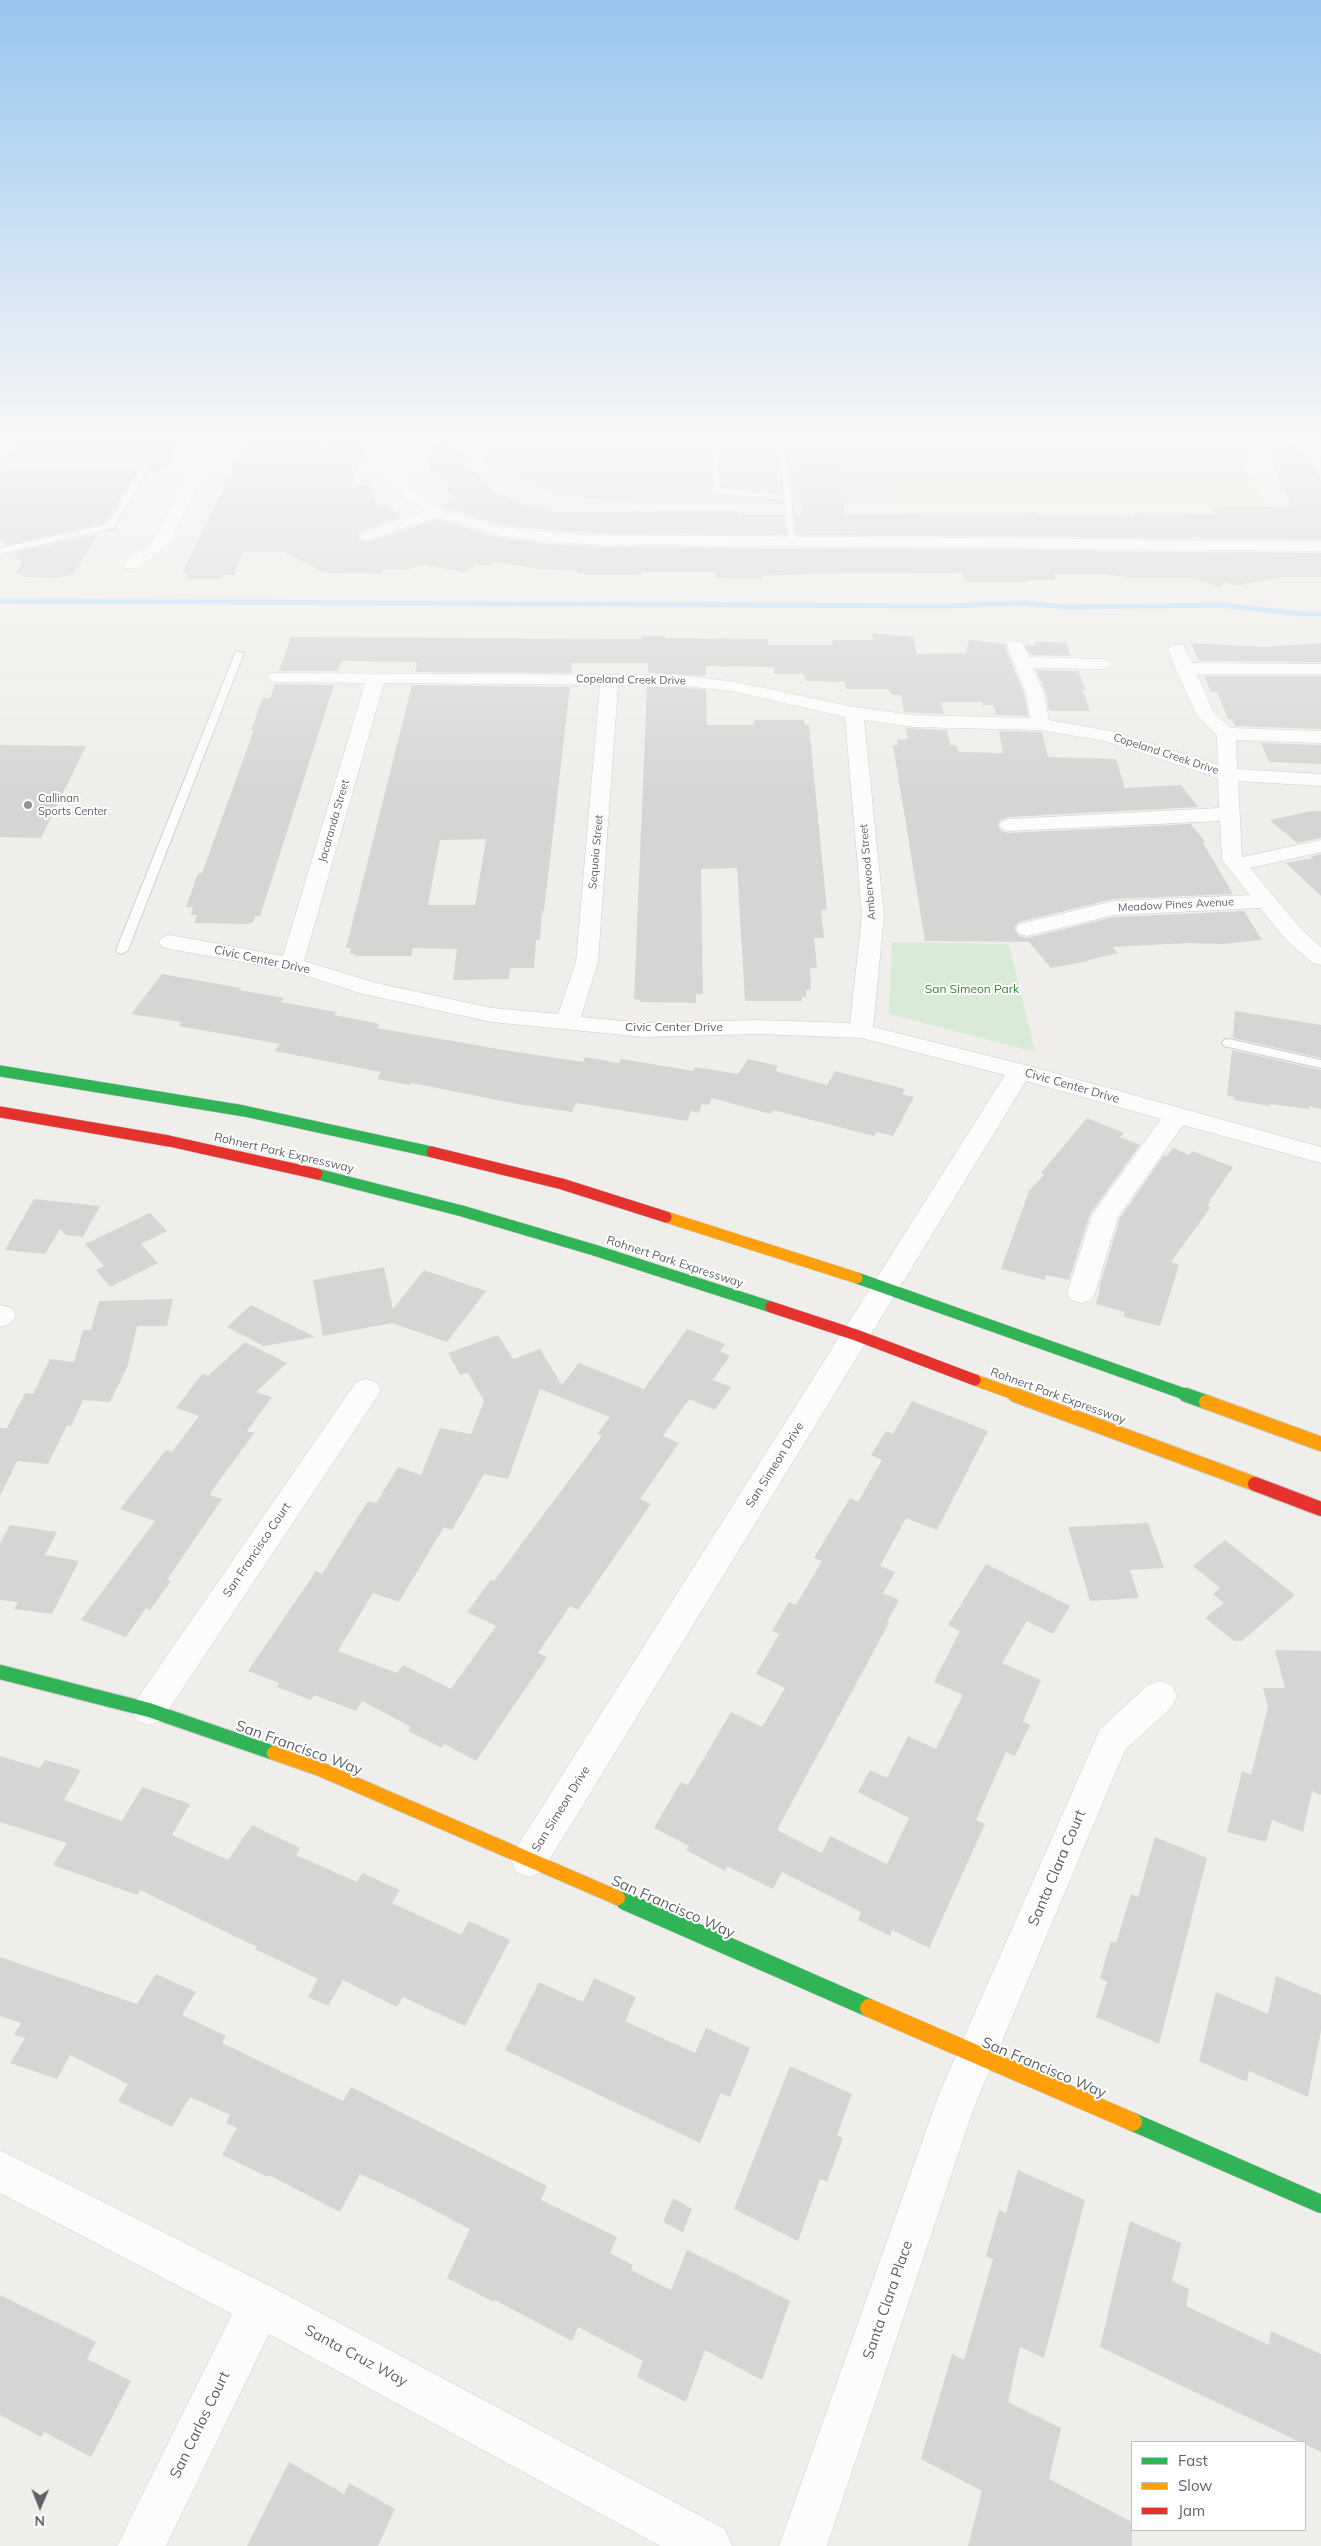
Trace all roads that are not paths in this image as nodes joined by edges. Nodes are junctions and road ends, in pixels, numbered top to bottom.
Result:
1 (140, 559) edge
2 (131, 565) dead end
3 (1016, 646) dead end
4 (239, 653) dead end
5 (1023, 662) junction
6 (1103, 664) dead end
7 (1321, 669) edge
8 (277, 677) dead end
9 (376, 678) junction
10 (608, 680) junction
11 (854, 713) junction
12 (1041, 724) junction
13 (1226, 734) junction
14 (1321, 737) edge
15 (1226, 774) junction
16 (1321, 780) edge
17 (1229, 814) junction
18 (1009, 825) dead end
19 (1321, 846) edge
20 (1236, 864) junction
21 (1267, 901) junction
22 (1027, 929) dead end
23 (170, 942) dead end
24 (122, 950) dead end
25 (1317, 951) edge
26 (292, 964) junction
27 (566, 1022) junction
28 (860, 1031) junction
29 (1229, 1043) dead end
30 (1321, 1064) edge
31 (0, 1071) edge
32 (1020, 1071) junction
33 (0, 1112) edge
34 (1176, 1116) junction
35 (1321, 1155) edge
36 (886, 1287) junction
37 (1081, 1293) dead end
38 (856, 1335) junction
39 (366, 1390) dead end
40 (1321, 1444) edge
41 (1321, 1509) edge
42 (0, 1672) edge
43 (1160, 1696) dead end
44 (149, 1710) junction
45 (529, 1860) junction
46 (977, 2056) junction
47 (0, 2171) edge
48 (1321, 2204) edge
49 (260, 2304) junction
50 (141, 2546) edge
51 (708, 2546) edge
52 (803, 2546) edge

1 - 2 street
3 - 5 street
4 - 24 lane
5 - 6 street
5 - 12 street
7 - 13 street
8 - 9 street, Copeland Creek Drive
9 - 10 street, Copeland Creek Drive
9 - 26 street, Jacaranda Street
10 - 11 street, Copeland Creek Drive
10 - 27 street, Sequoia Street
11 - 12 street, Copeland Creek Drive
11 - 28 street, Amberwood Street
12 - 15 street, Copeland Creek Drive
13 - 14 street
13 - 15 street
15 - 16 street, Copeland Creek Drive
15 - 17 street
17 - 18 street
17 - 20 street
19 - 20 street
20 - 21 street
21 - 22 street, Meadow Pines Avenue
21 - 25 street
23 - 26 street, Civic Center Drive
26 - 27 street, Civic Center Drive
27 - 28 street, Civic Center Drive
28 - 32 street, Civic Center Drive
29 - 30 lane
31 - 36 main road
32 - 34 street, Civic Center Drive
32 - 36 street, San Simeon Drive
33 - 38 main road, Rohnert Park Expressway
34 - 35 street, Civic Center Drive
34 - 37 street
36 - 38 street, San Simeon Drive
36 - 40 main road
38 - 41 main road, Rohnert Park Expressway
38 - 45 street, San Simeon Drive
39 - 44 street, San Francisco Court
42 - 44 main road, San Francisco Way
43 - 46 street, Santa Clara Court
44 - 45 main road, San Francisco Way
45 - 46 main road, San Francisco Way
46 - 48 main road, San Francisco Way
46 - 52 street, Santa Clara Place
47 - 49 street, Santa Cruz Way
49 - 50 street, San Carlos Court
49 - 51 street, Santa Cruz Way

